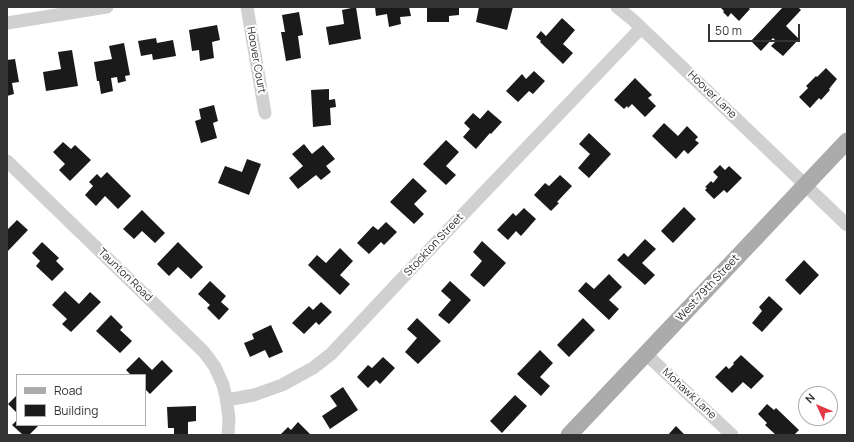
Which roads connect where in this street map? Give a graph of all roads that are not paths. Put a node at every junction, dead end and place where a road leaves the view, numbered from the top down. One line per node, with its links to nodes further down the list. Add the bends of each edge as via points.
1 (107, 7): 4 (street)
2 (247, 7): 6 (street, Hoover Court)
3 (617, 7): 5 (street, Hoover Lane)
4 (7, 22)
5 (641, 28): 9 (street, Hoover Lane); 12 (street, Stockton Street, via 331,354 313,368 282,385 254,395)
6 (265, 113)
7 (847, 141): 9 (main road, West 79th Street)
8 (7, 160): 12 (street, Taunton Road, via 200,347 215,367)
9 (805, 184): 10 (street, Hoover Lane); 11 (main road, West 79th Street)
10 (847, 225)
11 (646, 354): 14 (main road, West 79th Street); 15 (street, Mohawk Lane)
12 (227, 400): 13 (street)
13 (228, 435)
14 (569, 435)
15 (732, 435)

